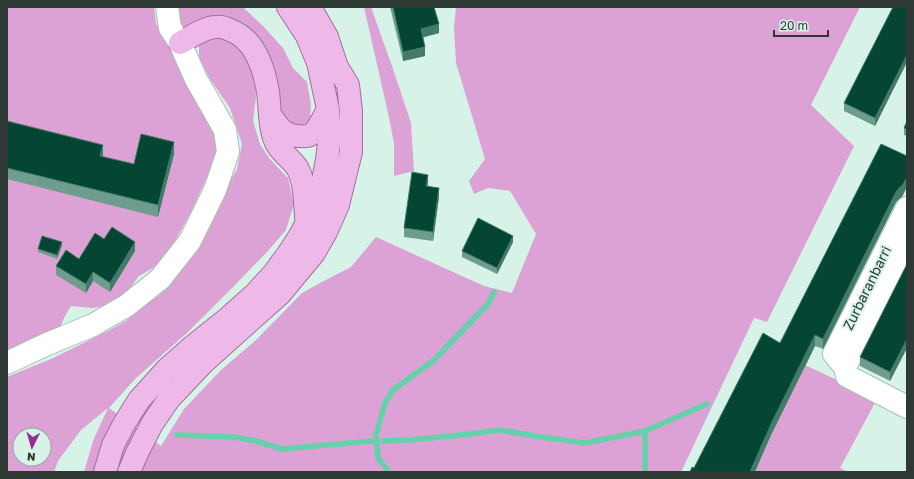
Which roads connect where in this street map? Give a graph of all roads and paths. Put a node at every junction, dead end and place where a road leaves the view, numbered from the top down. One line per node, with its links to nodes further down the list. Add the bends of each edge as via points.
1 (167, 7): 5 (street, via 170,28)
2 (288, 7): 7 (main road, via 307,36 318,63)
3 (310, 7): 6 (main road, via 327,37 337,67)
4 (322, 7): 6 (main road, via 350,68)
5 (180, 43): 8 (main road, via 215,26 243,36 256,53 265,75); 14 (street, via 196,79 225,130 228,152 215,190 190,241 160,279 126,306 93,325)
6 (348, 85): 18 (main road, via 351,152 338,205 326,232 314,253 280,294 204,362 169,399 152,424)
7 (328, 109): 9 (main road); 12 (main road, via 330,136 323,181)
8 (270, 116): 9 (main road, via 285,133 292,136); 10 (main road, via 275,140)
9 (310, 135): 10 (main road)
10 (297, 169): 12 (main road, via 305,190)
11 (907, 208): 15 (street, Zurbaranbarri, via 834,354)
12 (307, 222): 17 (main road, via 274,273 254,294 166,370 139,400 113,446)
13 (907, 246): 15 (street, Zurbaranbarri)
14 (7, 363)
15 (845, 367): 16 (street, Zurbaranbarri, via 847,376)
16 (907, 407)
17 (105, 472)
18 (129, 472)

